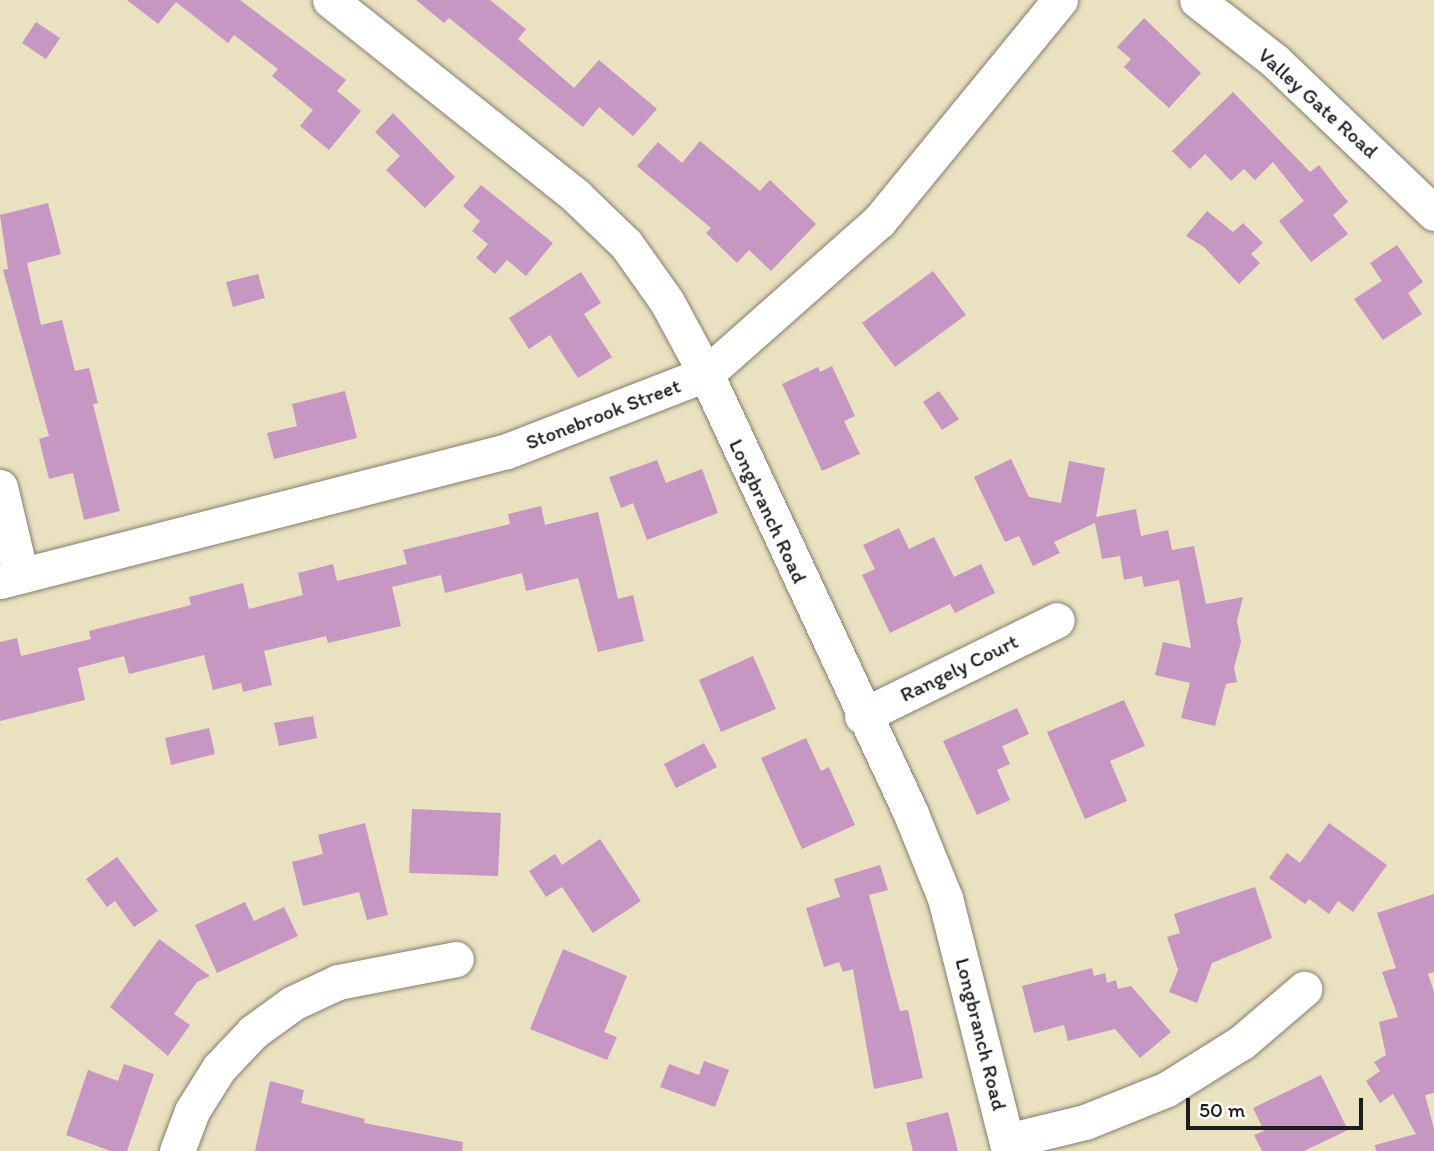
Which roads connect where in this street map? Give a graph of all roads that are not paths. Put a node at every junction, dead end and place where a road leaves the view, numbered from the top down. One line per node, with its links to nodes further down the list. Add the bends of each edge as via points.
1 (330, 0): 5 (street, Longbranch Road, via 523,150 626,244 667,302)
2 (1060, 0): 5 (street, Stonebrook Street, via 879,221)
3 (1197, 0): 4 (street, Valley Gate Road, via 1275,61)
4 (1434, 213)
5 (706, 374): 7 (street, Stonebrook Street, via 507,450); 9 (street, Longbranch Road)
6 (0, 487): 7 (street)
7 (10, 579)
8 (1057, 620): 9 (street, Rangely Court)
9 (862, 716): 12 (street, Longbranch Road, via 911,814 944,898)
10 (456, 958): 13 (street, via 338,982 293,1003 253,1032 219,1068 192,1111)
11 (1304, 989): 12 (street, via 1242,1042 1167,1088 1085,1122)
12 (1008, 1146)
13 (177, 1151)

